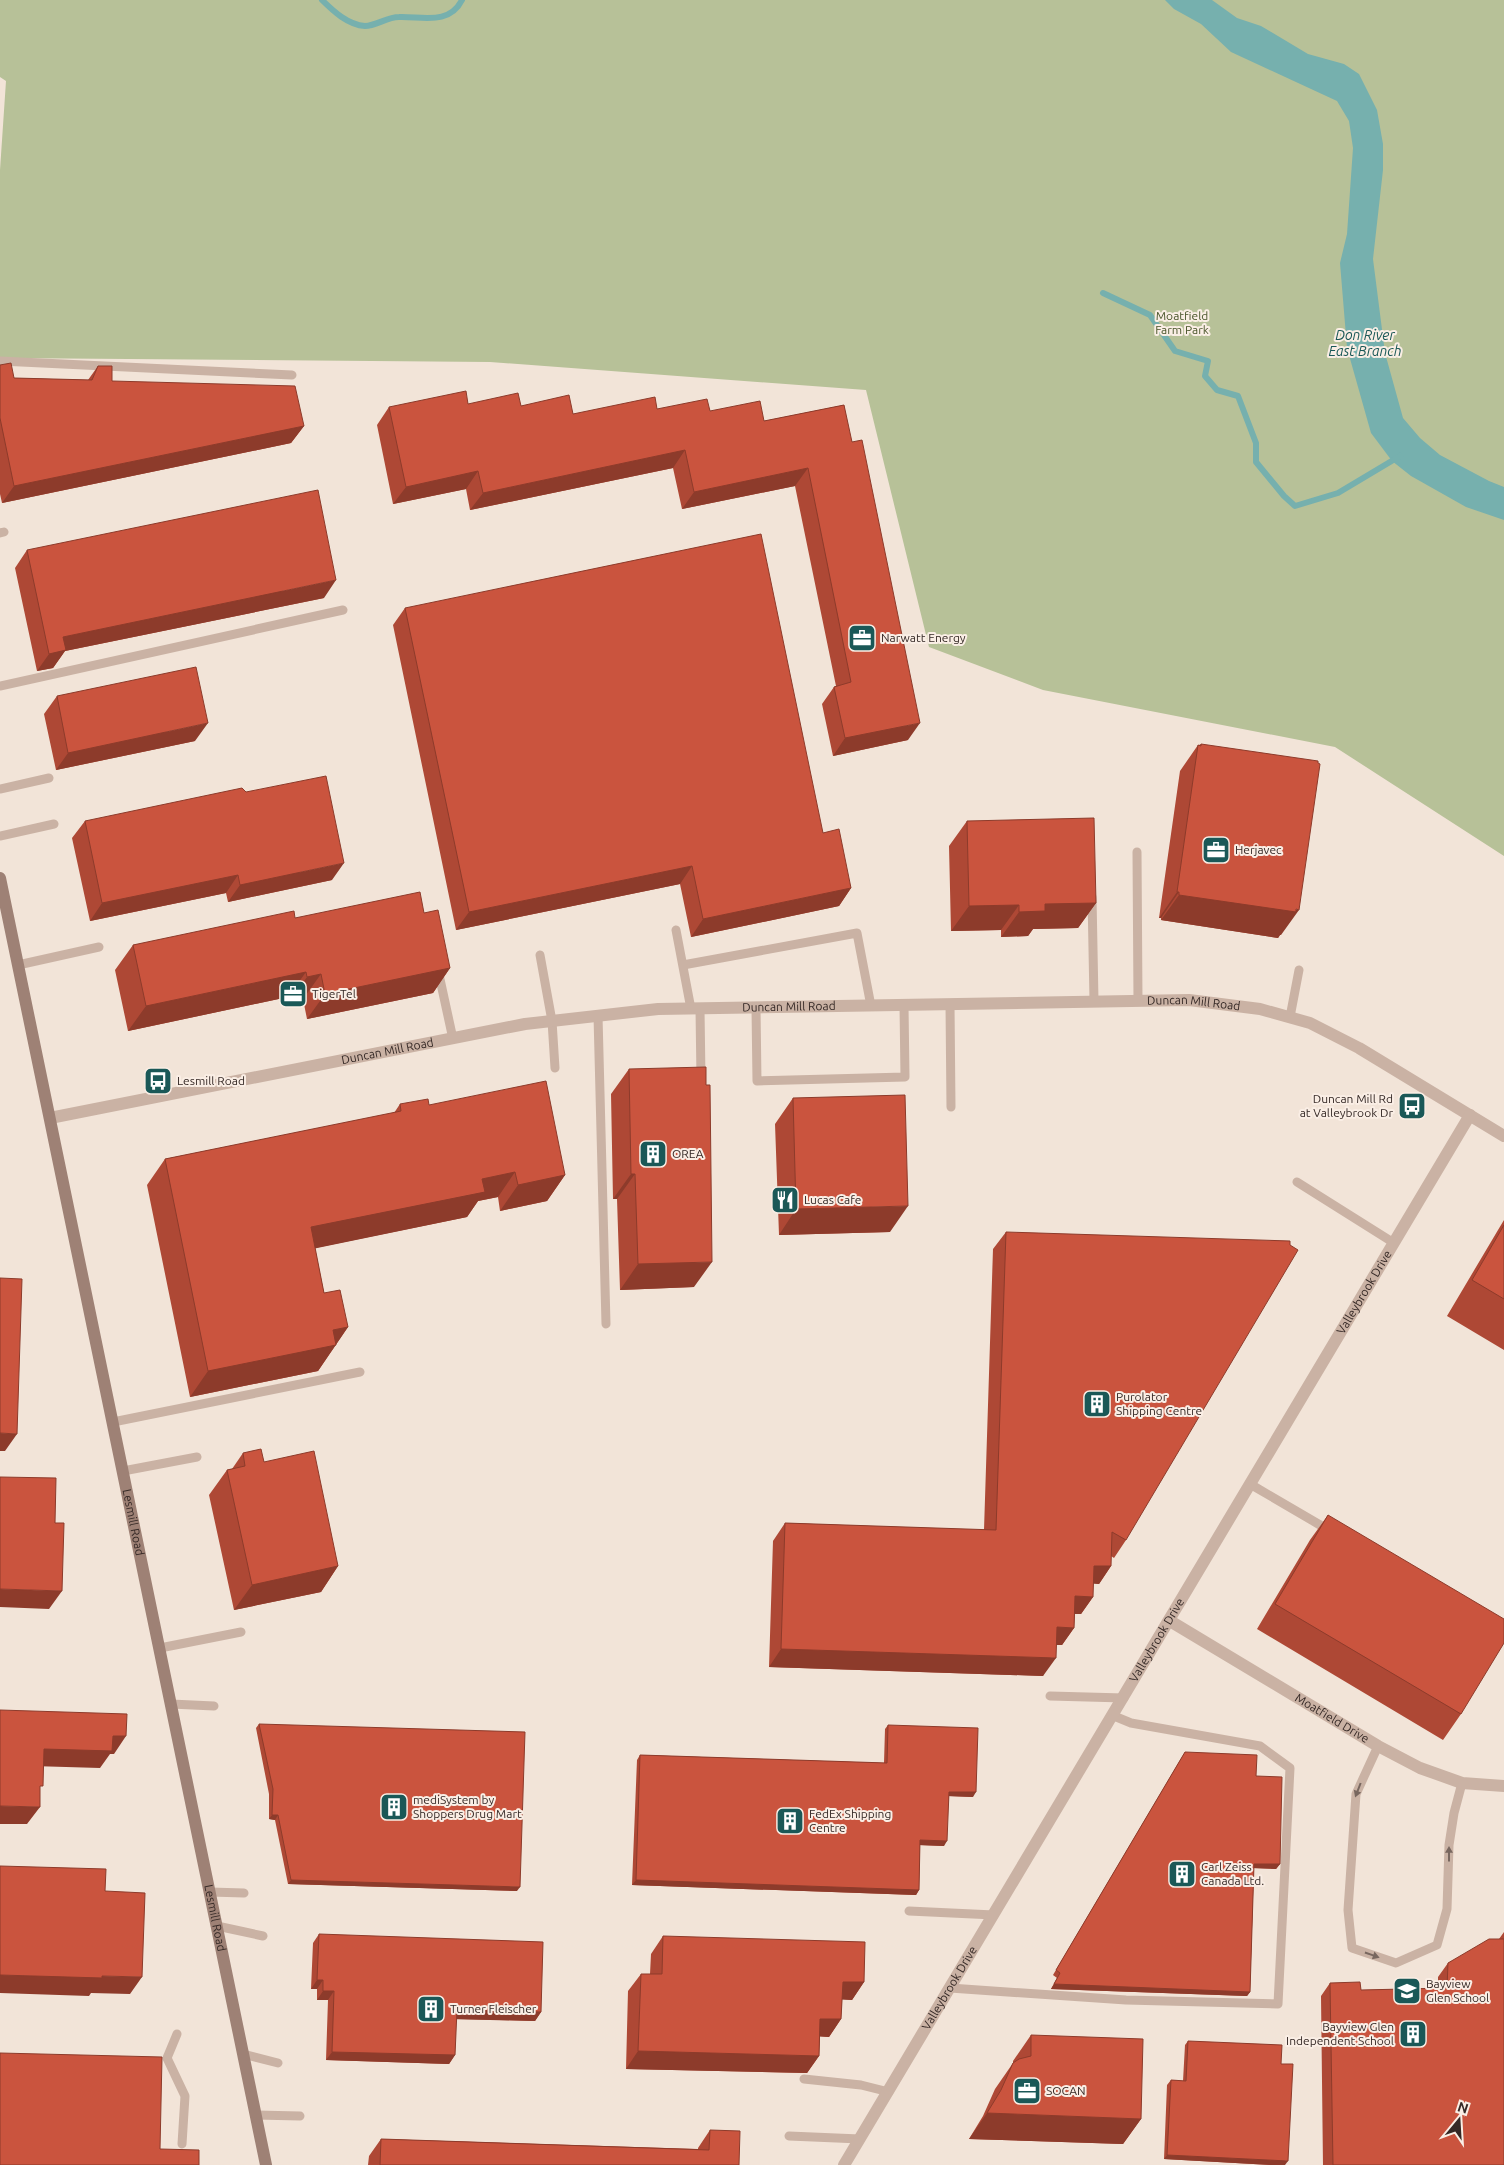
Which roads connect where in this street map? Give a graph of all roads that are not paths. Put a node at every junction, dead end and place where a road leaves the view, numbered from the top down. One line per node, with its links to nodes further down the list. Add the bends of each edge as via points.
1 (0, 361): 2 (lane)
2 (292, 375)
3 (343, 610): 4 (lane)
4 (0, 686)
5 (49, 778): 6 (lane)
6 (0, 789)
7 (54, 824): 8 (lane)
8 (0, 836)
9 (1137, 852): 19 (lane)
10 (0, 878): 16 (street, Lesmill Road)
11 (1092, 890): 20 (lane)
12 (676, 930): 17 (lane)
13 (99, 947): 16 (lane)
14 (540, 955): 28 (lane)
15 (436, 963): 29 (lane)
16 (18, 965): 34 (street, Lesmill Road)
17 (683, 965): 23 (lane, via 857,933); 25 (lane)
18 (1300, 970): 27 (lane)
19 (1138, 1001): 20 (street, Duncan Mill Road); 27 (street, Duncan Mill Road, via 1189,1000 1260,1009)
20 (1094, 1002): 21 (street, Duncan Mill Road)
21 (950, 1004): 22 (street, Duncan Mill Road); 32 (lane)
22 (904, 1005): 23 (street, Duncan Mill Road); 24 (lane, via 904,1077 757,1081)
23 (871, 1006): 24 (street, Duncan Mill Road)
24 (756, 1008): 25 (street, Duncan Mill Road)
25 (695, 1009): 26 (street, Duncan Mill Road, via 658,1009); 31 (lane)
26 (598, 1016): 28 (street, Duncan Mill Road); 38 (lane)
27 (1290, 1017): 33 (street, Duncan Mill Road, via 1310,1023 1359,1048)
28 (552, 1021): 29 (street, Duncan Mill Road); 30 (lane)
29 (453, 1039): 34 (street, Duncan Mill Road)
30 (555, 1068)
31 (701, 1087)
32 (951, 1107)
33 (1470, 1116): 35 (street, Duncan Mill Road); 37 (street, Valleybrook Drive)
34 (50, 1118): 40 (street, Lesmill Road)
35 (1504, 1136)
36 (1298, 1182): 37 (lane)
37 (1394, 1243): 43 (street, Valleybrook Drive)
38 (606, 1324)
39 (360, 1372): 40 (lane)
40 (113, 1422): 42 (street, Lesmill Road)
41 (197, 1457): 42 (lane)
42 (123, 1471): 47 (street, Lesmill Road)
43 (1250, 1484): 44 (lane); 45 (street, Valleybrook Drive)
44 (1320, 1525)
45 (1170, 1621): 49 (street, Valleybrook Drive); 53 (street, Moatfield Drive)
46 (241, 1632): 47 (lane)
47 (160, 1648): 50 (street, Lesmill Road)
48 (1050, 1696): 49 (lane)
49 (1124, 1698): 52 (street, Valleybrook Drive)
50 (171, 1704): 51 (lane); 56 (street, Lesmill Road)
51 (214, 1706)
52 (1114, 1716): 59 (street, Valleybrook Drive); 62 (lane, via 1131,1723 1260,1746 1290,1768 1278,2004 1126,2000)
53 (1378, 1746): 54 (street, Moatfield Drive, via 1420,1768); 54 (lane, one-way to 54, via 1356,1794 1348,1910 1352,1948 1396,1963 1437,1945 1447,1909 1449,1845)
54 (1462, 1783): 55 (street, Moatfield Drive)
55 (1504, 1786)
56 (210, 1892): 57 (lane); 60 (street, Lesmill Road)
57 (244, 1893)
58 (909, 1911): 59 (lane)
59 (994, 1915): 62 (street, Valleybrook Drive)
60 (217, 1926): 61 (lane); 64 (street, Lesmill Road)
61 (263, 1936)
62 (950, 1988): 67 (street, Valleybrook Drive)
63 (177, 2034): 72 (lane, via 168,2058 185,2096)
64 (243, 2054): 65 (lane); 68 (street, Lesmill Road)
65 (278, 2063)
66 (804, 2079): 67 (lane, via 861,2085)
67 (889, 2092): 71 (street, Valleybrook Drive)
68 (256, 2115): 69 (lane); 74 (street, Lesmill Road)
69 (300, 2116)
70 (789, 2136): 71 (lane)
71 (860, 2139): 73 (street, Valleybrook Drive)
72 (182, 2144)
73 (847, 2164)
74 (266, 2165)

